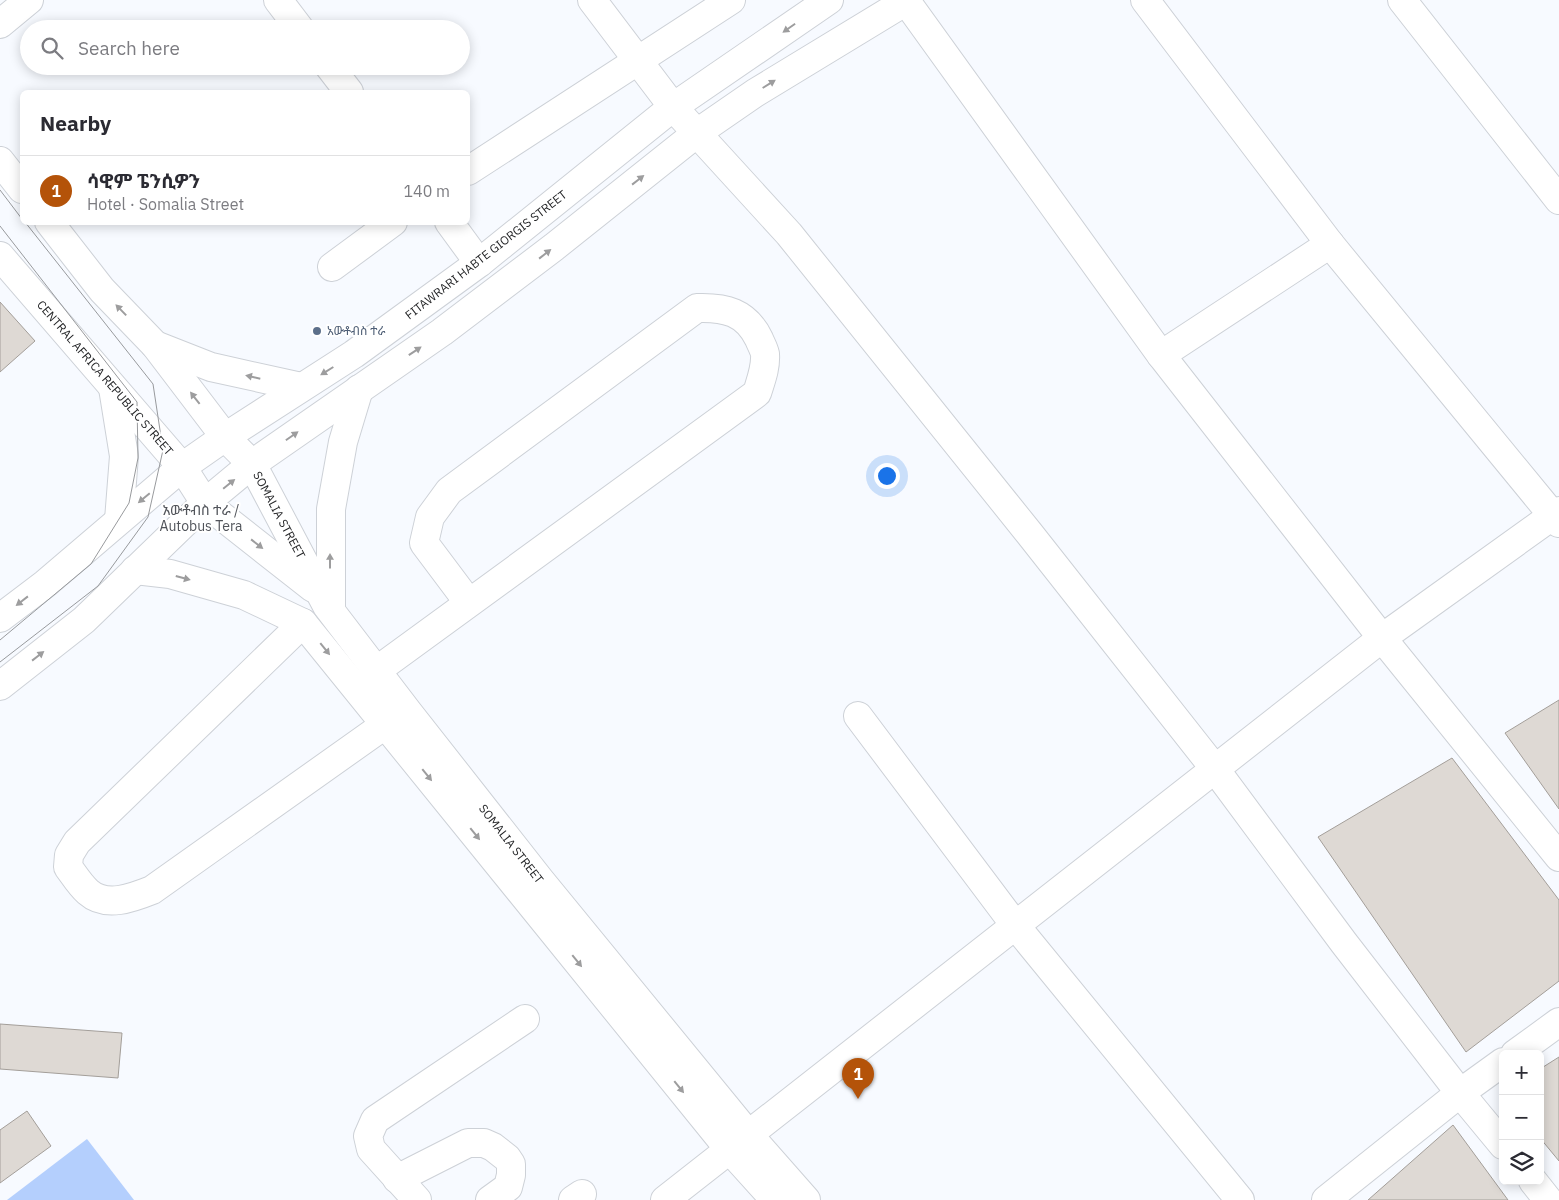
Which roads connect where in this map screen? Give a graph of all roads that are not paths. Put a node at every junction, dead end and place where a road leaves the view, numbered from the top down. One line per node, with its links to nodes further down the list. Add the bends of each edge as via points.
1 (29, 0): 10 (street)
2 (278, 0): 9 (street)
3 (592, 0): 11 (street)
4 (731, 0): 11 (street)
5 (829, 0): 14 (street, FITAWRARI HABTE GIORGIS STREET, one-way to 14)
6 (907, 0): 15 (street, one-way to 6, via 755,92); 28 (street)
7 (1145, 0): 23 (street)
8 (1402, 0): 19 (street)
9 (293, 20)
10 (0, 24)
11 (638, 59): 14 (street); 17 (street)
12 (336, 75): 13 (street)
13 (347, 90)
14 (673, 107): 15 (street); 25 (street, FITAWRARI HABTE GIORGIS STREET)
15 (697, 133): 31 (street, one-way to 15, via 489,297); 48 (street, via 789,234)
16 (0, 161): 18 (street)
17 (470, 170)
18 (20, 187)
19 (1559, 200)
20 (51, 225): 27 (street, one-way to 20, via 102,290)
21 (389, 225): 26 (street)
22 (451, 225): 25 (street)
23 (1330, 244): 28 (street); 36 (street)
24 (0, 256): 30 (street, CENTRAL AFRICA REPUBLIC STREET)
25 (479, 263): 29 (street, FITAWRARI HABTE GIORGIS STREET, one-way to 29, via 354,354)
26 (332, 267)
27 (155, 345): 29 (street, one-way to 27, via 211,367); 32 (street, one-way to 27)
28 (1162, 355): 43 (street)
29 (300, 387): 32 (street, FITAWRARI HABTE GIORGIS STREET)
30 (113, 388): 34 (street, CENTRAL AFRICA REPUBLIC STREET); 37 (street, via 124,456)
31 (359, 389): 33 (street, one-way to 31); 39 (street, one-way to 31, via 331,509 343,442)
32 (225, 436): 33 (street); 34 (street, FITAWRARI HABTE GIORGIS STREET)
33 (252, 464): 35 (street, one-way to 33); 39 (street, SOMALIA STREET)
34 (182, 467): 35 (street, CENTRAL AFRICA REPUBLIC STREET); 37 (street, FITAWRARI HABTE GIORGIS STREET, one-way to 37)
35 (205, 503): 38 (street); 39 (street, CENTRAL AFRICA REPUBLIC STREET, one-way to 39)
36 (1557, 517): 43 (street)
37 (118, 520): 41 (street, FITAWRARI HABTE GIORGIS STREET, one-way to 41, via 45,584)
38 (135, 570): 42 (street, one-way to 42, via 170,574 244,595); 45 (street, one-way to 38, via 84,620)
39 (326, 602): 44 (street, SOMALIA STREET)
40 (469, 603): 40 (street, via 757,392 764,372 765,352 755,330 737,313 697,308 449,490 430,517 424,543); 44 (street)
41 (0, 618)
42 (304, 623): 47 (street, one-way to 47); 47 (street, via 77,842 69,855 68,867 87,891 96,897 114,901 152,890)
43 (1382, 638): 48 (street); 49 (street)
44 (376, 671): 57 (street, SOMALIA STREET)
45 (0, 686)
46 (858, 716): 50 (street)
47 (386, 724): 57 (street, one-way to 57)
48 (1215, 768): 50 (street); 55 (street)
49 (1559, 857)
50 (1015, 925): 57 (street); 65 (street)
51 (525, 1019): 58 (street, via 375,1120 368,1136 371,1149)
52 (1559, 1022): 53 (street)
53 (1520, 1050)
54 (1499, 1065): 55 (street)
55 (1460, 1093): 56 (street); 66 (street)
56 (1499, 1140)
57 (739, 1142): 62 (street); 63 (street); 64 (street, SOMALIA STREET)
58 (397, 1179): 60 (street); 61 (street, via 468,1143 484,1143 511,1164 508,1187)
59 (1536, 1185): 67 (street)
60 (417, 1200)
61 (490, 1200)
62 (665, 1200)
63 (775, 1200)
64 (806, 1200)
65 (1240, 1200)
66 (1326, 1200)
67 (1548, 1200)

